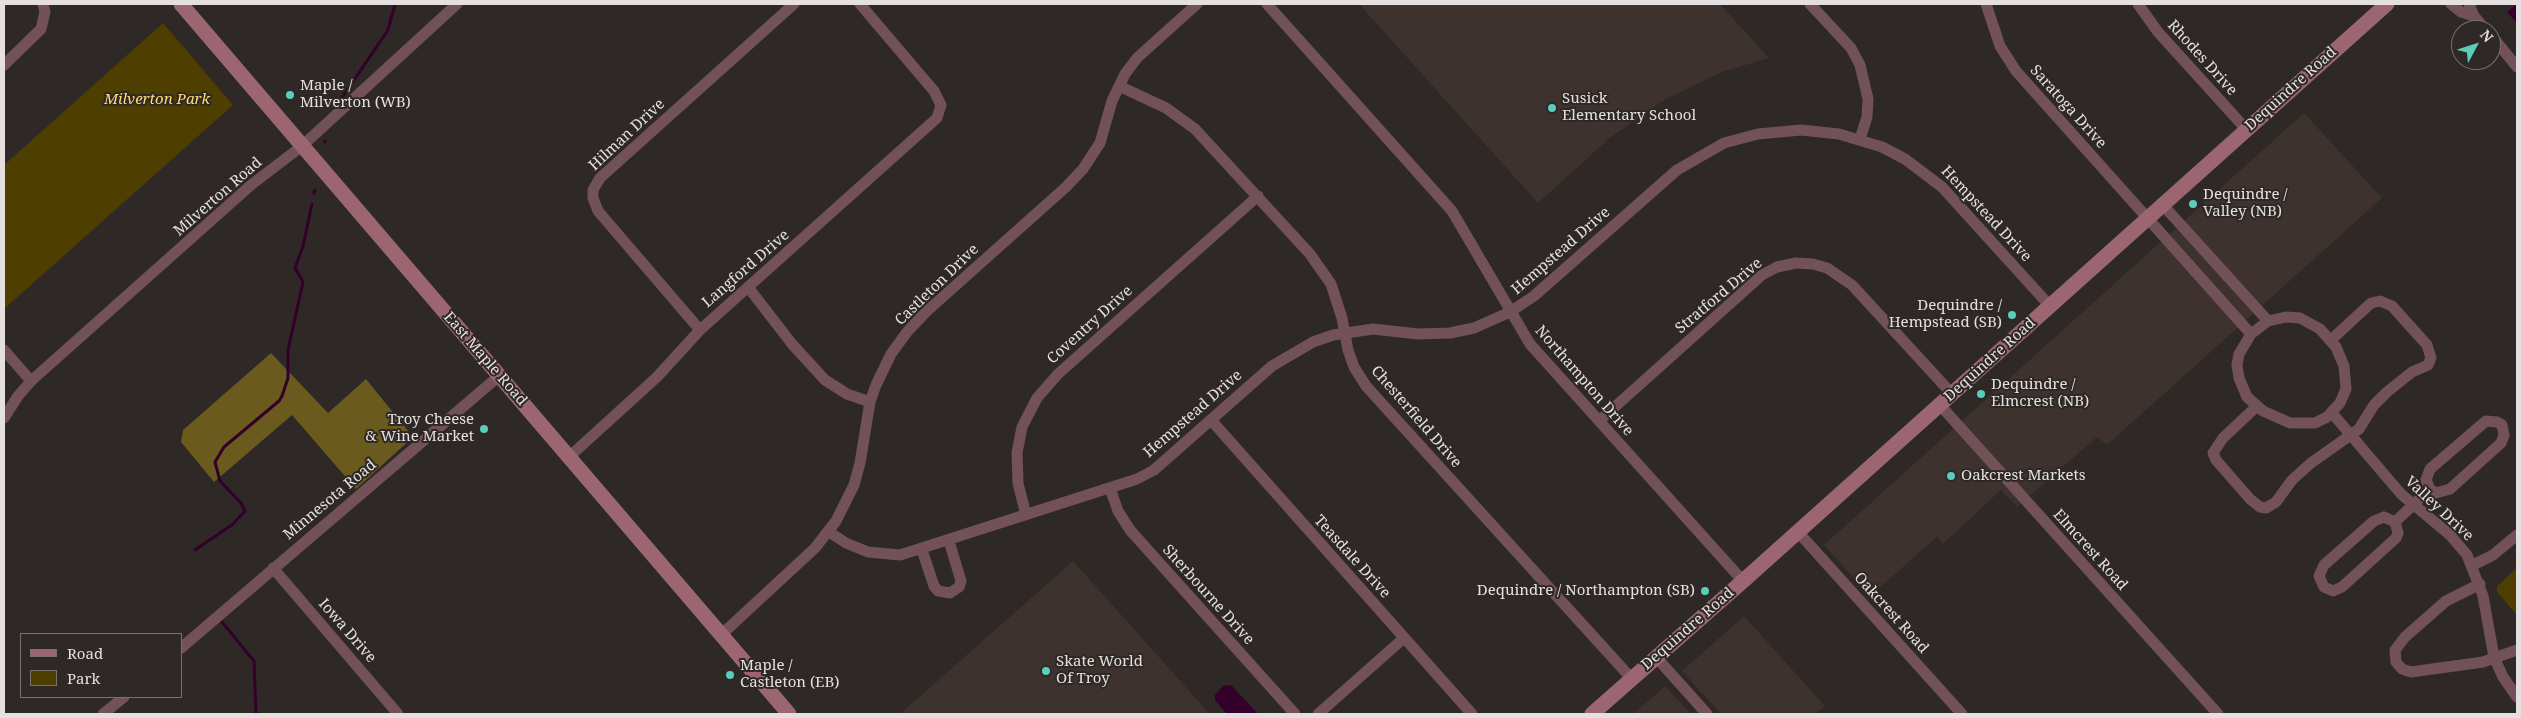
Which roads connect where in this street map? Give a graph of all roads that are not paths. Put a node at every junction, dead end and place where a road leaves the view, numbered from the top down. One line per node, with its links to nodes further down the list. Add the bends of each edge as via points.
1 (43, 4): 17 (street, via 45,16 41,28)
2 (181, 4): 22 (main road, East Maple Road)
3 (457, 4): 22 (street, Milverton Road)
4 (794, 4): 30 (street, Hilman Drive, via 600,178 593,190 598,211)
5 (860, 4): 26 (street, Langford Drive, via 934,91 941,105 937,118)
6 (1197, 4): 19 (street, Castleton Drive, via 1137,58)
7 (1267, 4): 28 (street, Northampton Drive, via 1443,198 1468,235)
8 (1810, 4): 21 (street, via 1851,48 1860,65 1868,99)
9 (1986, 4): 25 (street, Saratoga Drive, via 2000,46 2016,71)
10 (2138, 4): 20 (street, Rhodes Drive, via 2158,32)
11 (2387, 4): 20 (main road, Dequindre Road)
12 (2452, 4): 14 (street, via 2461,12)
13 (2469, 4): 14 (street)
14 (2474, 16): 15 (street)
15 (2477, 20)
16 (2501, 47): 18 (street)
17 (4, 65)
18 (2517, 67)
19 (1119, 86): 23 (street, Chesterfield Drive, via 1166,108 1195,129); 37 (street, Castleton Drive, via 1104,133 1083,169 918,320 891,354)
20 (2246, 129): 24 (main road, Dequindre Road)
21 (1860, 139): 27 (street, Hempstead Drive, via 1882,146 1905,159 1942,187); 28 (street, Hempstead Drive, via 1818,130 1786,130 1742,137 1711,150 1677,170 1547,285)
22 (302, 146): 34 (main road, East Maple Road); 35 (street, Milverton Road, via 251,185)
23 (1258, 196): 31 (street, Chesterfield Drive, via 1323,270 1338,302); 49 (street, Coventry Drive, via 1058,374 1037,398 1022,427 1017,453 1018,483)
24 (2162, 204): 25 (main road, Dequindre Road); 29 (street)
25 (2148, 217): 27 (main road, Dequindre Road); 29 (street)
26 (748, 287): 30 (street, Langford Drive); 37 (street, via 825,380 847,394)
27 (2050, 306): 36 (main road, Dequindre Road)
28 (1510, 312): 31 (street, Hempstead Drive, via 1474,328 1450,333 1418,334 1373,329); 43 (street, Northampton Drive, via 1530,344)
29 (2259, 327): 32 (street, via 2286,317 2300,318 2320,329); 39 (street, via 2243,344 2237,365 2242,387)
30 (700, 330): 45 (street, Langford Drive, via 657,377)
31 (1345, 333): 42 (street, Hempstead Drive, via 1289,354); 66 (street, Chesterfield Drive, via 1354,367 1366,386)
32 (2331, 340): 40 (street, via 2341,356 2346,376 2344,396); 44 (street, via 2371,303 2380,301 2392,306 2430,352 2428,365 2412,372 2386,392)
33 (4, 350): 35 (street)
34 (499, 376): 45 (main road, East Maple Road); 57 (street, Minnesota Road)
35 (32, 381): 41 (street, Milverton Road)
36 (1952, 394): 38 (main road, Dequindre Road); 43 (street, Stratford Drive, via 1846,280 1820,265 1796,263 1778,267 1762,276)
37 (870, 402): 51 (street, Castleton Drive, via 854,485)
38 (1940, 405): 52 (main road, Dequindre Road); 78 (street, Elmcrest Road)
39 (2256, 407): 40 (street, via 2274,418 2296,424 2315,422); 44 (street, via 2223,438 2214,453 2223,468 2260,507 2272,505 2303,470)
40 (2332, 413): 44 (street, Valley Drive)
41 (4, 418)
42 (1211, 420): 46 (street, Hempstead Drive, via 1154,470); 61 (street, Teasdale Drive)
43 (1599, 421): 58 (street, Northampton Drive)
44 (2352, 435): 48 (street, Valley Drive)
45 (569, 457): 60 (main road, East Maple Road)
46 (1110, 488): 49 (street, Hempstead Drive); 72 (street, Sherbourne Drive, via 1118,511 1130,530)
47 (2430, 489): 47 (street, via 2436,493 2450,489 2501,443 2504,435 2502,426 2486,421 2430,469 2426,480); 48 (street)
48 (2412, 505): 50 (street); 56 (street, Valley Drive, via 2450,535)
49 (1026, 515): 54 (street, Hempstead Drive)
50 (2395, 522): 50 (street, via 2384,517 2374,521 2324,565 2319,576 2324,587 2333,590 2342,587 2385,548 2398,534)
51 (829, 532): 55 (street, Hempstead Drive, via 868,552 889,556); 60 (street, Castleton Drive)
52 (1798, 532): 58 (main road, Dequindre Road); 77 (street, Oakcrest Road)
53 (2517, 535): 56 (street, via 2493,555)
54 (949, 540): 55 (street, Hempstead Drive); 55 (street, via 961,581 959,587 950,593 938,591 934,586)
55 (922, 550)
56 (2473, 565): 59 (street, Valley Drive)
57 (273, 568): 62 (street, Minnesota Road); 70 (street, Iowa Drive)
58 (1743, 582): 65 (main road, Dequindre Road)
59 (2480, 584): 64 (street, Valley Drive); 64 (street, via 2460,592 2436,609 2398,644 2394,656 2402,669 2411,672 2461,666)
60 (721, 635): 71 (main road, East Maple Road)
61 (1404, 638): 73 (street); 74 (street, Teasdale Drive)
62 (182, 647)
63 (2517, 650): 64 (street)
64 (2494, 657): 67 (street, Valley Drive)
65 (1656, 658): 66 (main road, Dequindre Road); 76 (street)
66 (1632, 679): 75 (main road, Dequindre Road)
67 (2517, 696)
68 (123, 698): 69 (street)
69 (103, 714)
70 (398, 714)
71 (789, 714)
72 (1295, 714)
73 (1318, 714)
74 (1472, 714)
75 (1592, 714)
76 (1706, 714)
77 (1962, 714)
78 (2218, 714)

